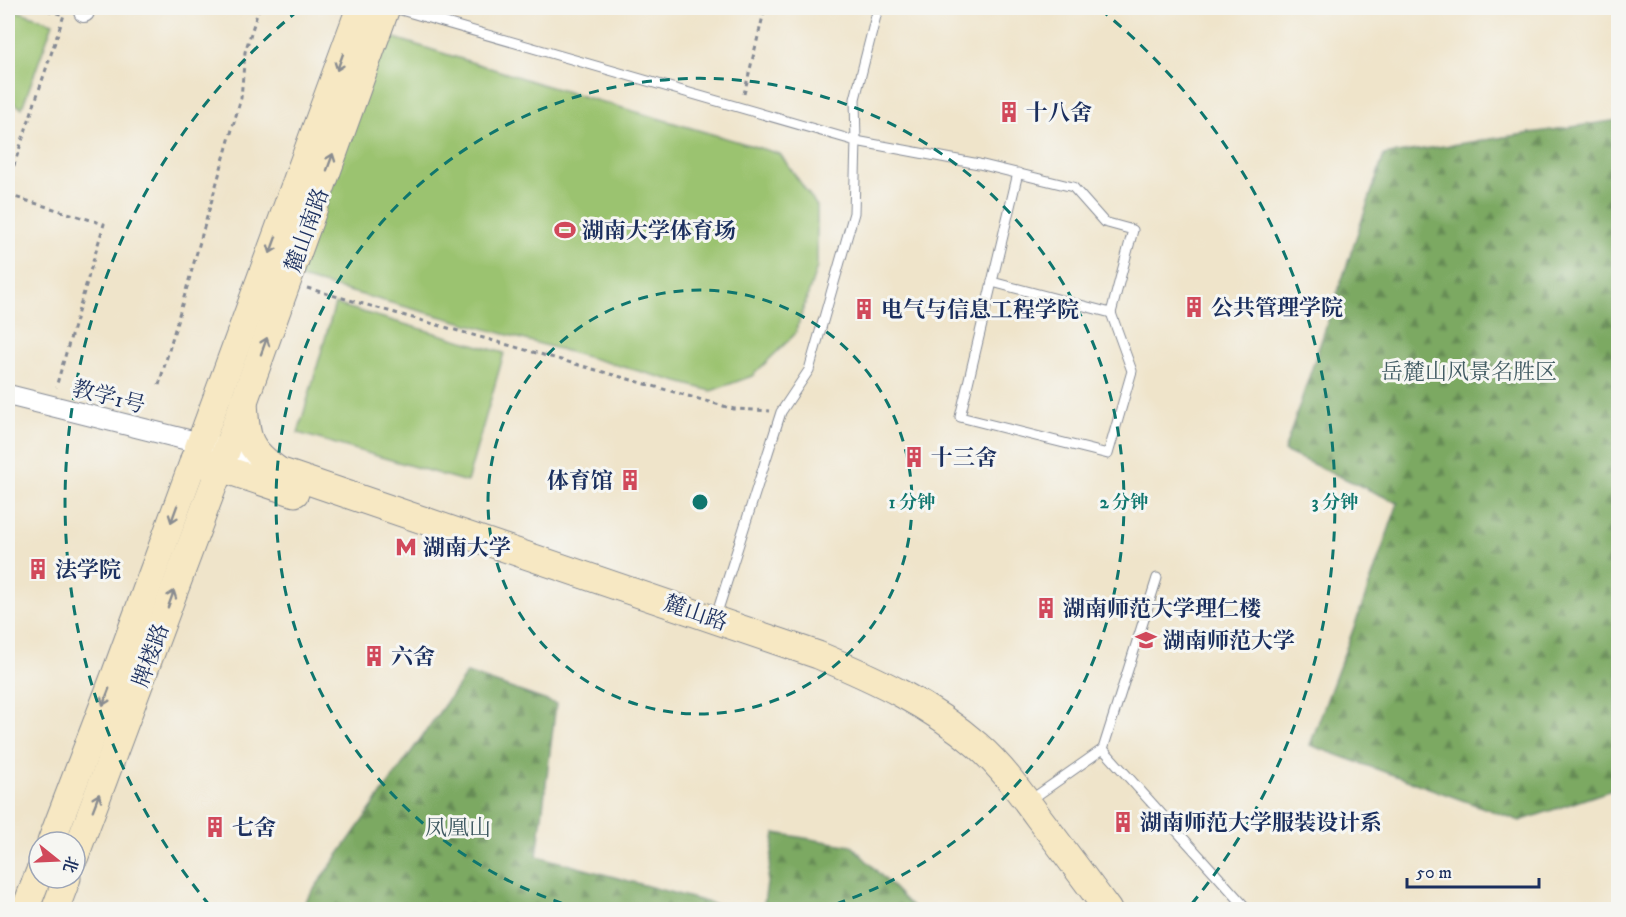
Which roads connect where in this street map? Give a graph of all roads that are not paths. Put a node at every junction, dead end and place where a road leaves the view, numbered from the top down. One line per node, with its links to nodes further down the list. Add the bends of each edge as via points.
1 (360, 8): 11 (main road, 麓山南路, one-way to 11)
2 (386, 8): 10 (main road, 麓山南路, one-way to 2)
3 (394, 8): 5 (lane)
4 (878, 8): 5 (lane, via 855,99)
5 (856, 141): 6 (lane); 16 (lane, via 854,213 809,370 781,412)
6 (1018, 173): 7 (lane); 8 (lane, via 1073,186 1104,222 1134,230)
7 (992, 282): 8 (lane); 8 (lane, via 960,417 1108,454 1132,371)
8 (1111, 313)
9 (8, 395): 11 (street, 教学1号)
10 (244, 401): 12 (main road, 麓山南路); 13 (main road, via 245,423 253,448)
11 (197, 451): 12 (main road, 麓山路); 19 (main road, 牌楼路, one-way to 19)
12 (223, 460): 13 (main road, 麓山路); 14 (main road, 牌楼路)
13 (276, 478): 14 (main road, via 234,487 212,502); 16 (main road, 麓山路); 25 (main road, 麓山路, via 814,670 906,713 954,746 999,788)
14 (203, 515): 20 (main road, 牌楼路, one-way to 14)
15 (1157, 578): 17 (lane)
16 (715, 619): 18 (main road, 麓山路, via 818,655 922,704 978,746)
17 (1103, 749): 18 (lane); 27 (lane)
18 (1027, 802): 26 (main road, 麓山路)
19 (56, 830)
20 (85, 830)
21 (32, 890): 23 (main road)
22 (62, 890): 24 (main road)
23 (25, 909)
24 (55, 909)
25 (1089, 909)
26 (1108, 909)
27 (1248, 909)

